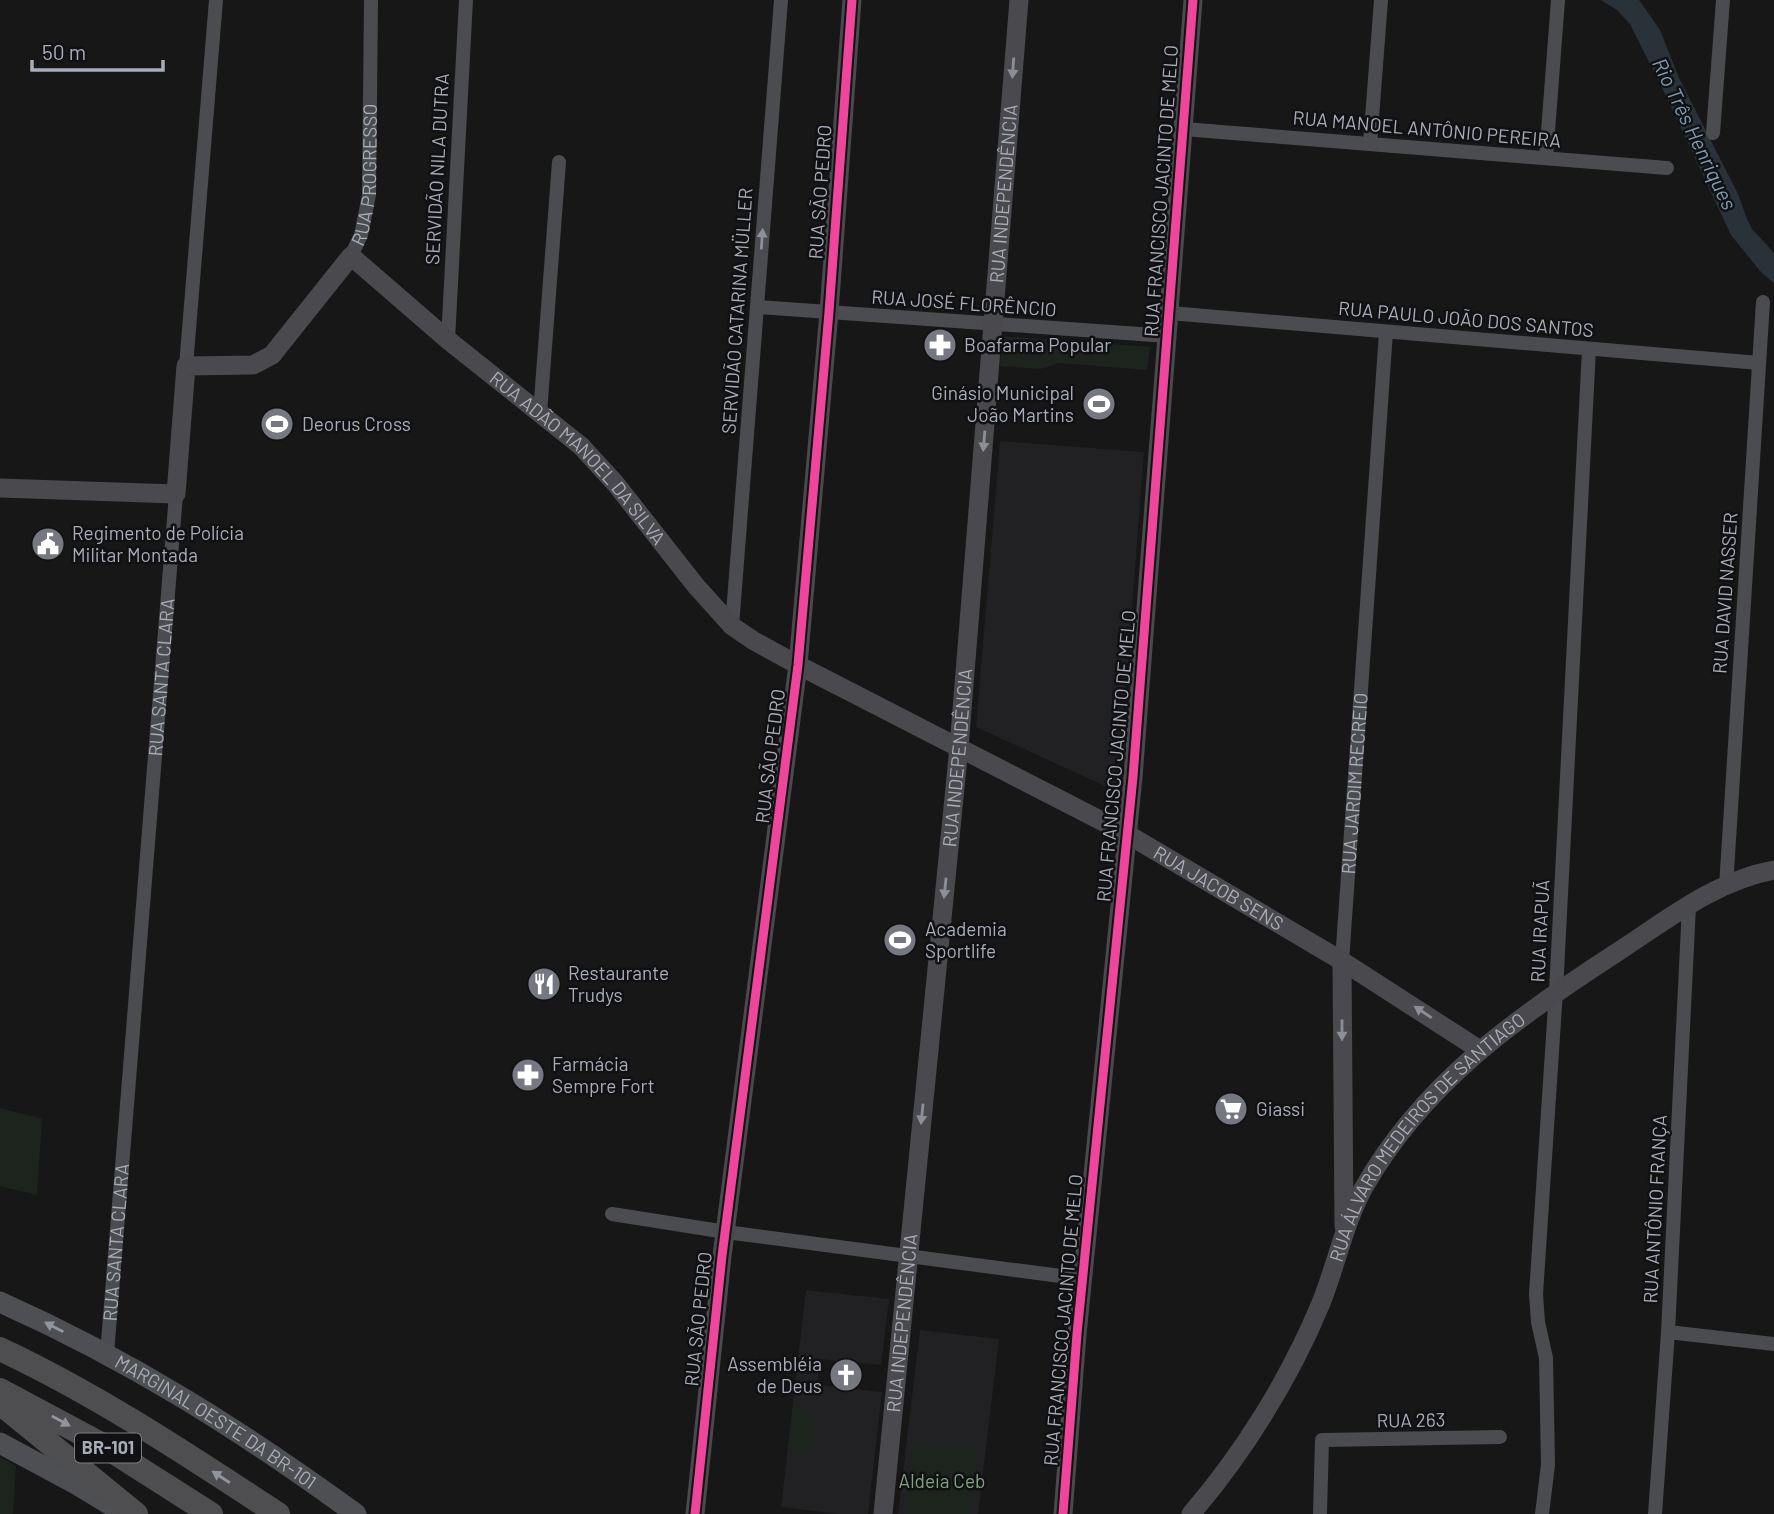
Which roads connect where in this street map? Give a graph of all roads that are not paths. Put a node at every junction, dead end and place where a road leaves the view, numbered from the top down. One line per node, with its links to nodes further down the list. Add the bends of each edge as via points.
1 (216, 0): 28 (street, RUA SANTA CLARA)
2 (371, 0): 17 (street, RUA PROGRESSO, via 369,195 361,235)
3 (466, 0): 25 (street, SERVIDÃO NILA DUTRA)
4 (781, 0): 19 (street, SERVIDÃO CATARINA MÜLLER, one-way to 4)
5 (852, 0): 20 (street, RUA SÃO PEDRO)
6 (1018, 0): 22 (street, RUA INDEPENDÊNCIA, one-way to 22)
7 (1193, 0): 11 (street, RUA FRANCISCO JACINTO DE MELO)
8 (1381, 0): 13 (street)
9 (1558, 0): 14 (street)
10 (1723, 0): 12 (street)
11 (1184, 128): 13 (street, RUA MANOEL ANTÔNIO PEREIRA); 21 (street, RUA FRANCISCO JACINTO DE MELO)
12 (1713, 133)
13 (1370, 144): 14 (street, RUA MANOEL ANTÔNIO PEREIRA)
14 (1546, 158): 16 (street, RUA MANOEL ANTÔNIO PEREIRA)
15 (559, 162): 29 (street)
16 (1667, 168)
17 (351, 256): 25 (street, RUA ADÃO MANOEL DA SILVA); 28 (street, RUA PROGRESSO, via 281,346 262,362)
18 (1763, 302): 27 (street, RUA DAVID NASSER)
19 (757, 307): 20 (street, RUA JOSÉ FLORÊNCIO); 32 (street, SERVIDÃO CATARINA MÜLLER)
20 (829, 312): 22 (street, RUA JOSÉ FLORÊNCIO); 33 (street, RUA SÃO PEDRO)
21 (1170, 313): 23 (street, RUA PAULO JOÃO DOS SANTOS); 24 (street, RUA FRANCISCO JACINTO DE MELO)
22 (993, 324): 24 (street, RUA JOSÉ FLORÊNCIO); 34 (street, RUA INDEPENDÊNCIA, one-way to 34)
23 (1386, 332): 26 (street, RUA PAULO JOÃO DOS SANTOS); 39 (street, RUA JARDIM RECREIO)
24 (1168, 336): 35 (street, RUA FRANCISCO JACINTO DE MELO)
25 (448, 340): 29 (street, RUA ADÃO MANOEL DA SILVA)
26 (1589, 349): 27 (street, RUA PAULO JOÃO DOS SANTOS); 40 (street, RUA IRAPUÃ)
27 (1759, 363): 37 (street, RUA DAVID NASSER)
28 (186, 366): 31 (street, RUA SANTA CLARA)
29 (540, 413): 32 (street, RUA ADÃO MANOEL DA SILVA, via 581,446 615,483)
30 (0, 488): 31 (street)
31 (176, 494): 51 (street, RUA SANTA CLARA)
32 (732, 626): 33 (street, RUA ADÃO MANOEL DA SILVA)
33 (798, 665): 34 (street, RUA JACOB SENS); 43 (street, RUA SÃO PEDRO)
34 (959, 747): 35 (street, RUA JACOB SENS); 45 (street, RUA INDEPENDÊNCIA, one-way to 45)
35 (1127, 834): 39 (street, RUA JACOB SENS); 46 (street, RUA FRANCISCO JACINTO DE MELO)
36 (1774, 870): 37 (street, RUA ÁLVARO MEDEIROS DE SANTIAGO)
37 (1726, 887): 38 (street, RUA ÁLVARO MEDEIROS DE SANTIAGO)
38 (1689, 906): 40 (street, RUA ÁLVARO MEDEIROS DE SANTIAGO); 48 (street, RUA ANTÔNIO FRANÇA)
39 (1342, 961): 41 (street, RUA JACOB SENS, one-way to 39); 44 (street, RUA JARDIM RECREIO, one-way to 44)
40 (1556, 991): 41 (street, RUA ÁLVARO MEDEIROS DE SANTIAGO); 66 (street, RUA IRAPUÃ, via 1536,1294 1546,1358 1548,1465)
41 (1480, 1050): 44 (street, RUA ÁLVARO MEDEIROS DE SANTIAGO, via 1444,1082 1383,1159 1361,1192)
42 (612, 1214): 43 (street)
43 (726, 1233): 45 (street); 61 (street, RUA SÃO PEDRO)
44 (1344, 1236): 64 (street, RUA ÁLVARO MEDEIROS DE SANTIAGO, via 1300,1349 1244,1443)
45 (908, 1256): 46 (street); 62 (street, RUA INDEPENDÊNCIA)
46 (1083, 1279): 63 (street, RUA FRANCISCO JACINTO DE MELO)
47 (0, 1302): 51 (main road, MARGINAL OESTE DA BR-101, one-way to 47)
48 (1668, 1332): 49 (street); 67 (street, RUA ANTÔNIO FRANÇA)
49 (1774, 1344)
50 (0, 1349): 59 (highway, BR-101, one-way to 50, via 85,1393)
51 (107, 1354): 60 (main road, MARGINAL OESTE DA BR-101, via 242,1433)
52 (0, 1390): 58 (highway, BR-101, one-way to 58, via 101,1444)
53 (0, 1403): 57 (highway)
54 (1500, 1437): 65 (street, RUA 263, via 1322,1440)
55 (0, 1443): 56 (main road)
56 (125, 1514)
57 (136, 1514)
58 (211, 1514)
59 (278, 1514)
60 (356, 1514)
61 (695, 1514)
62 (883, 1514)
63 (1063, 1514)
64 (1191, 1514)
65 (1320, 1514)
66 (1542, 1514)
67 (1655, 1514)

